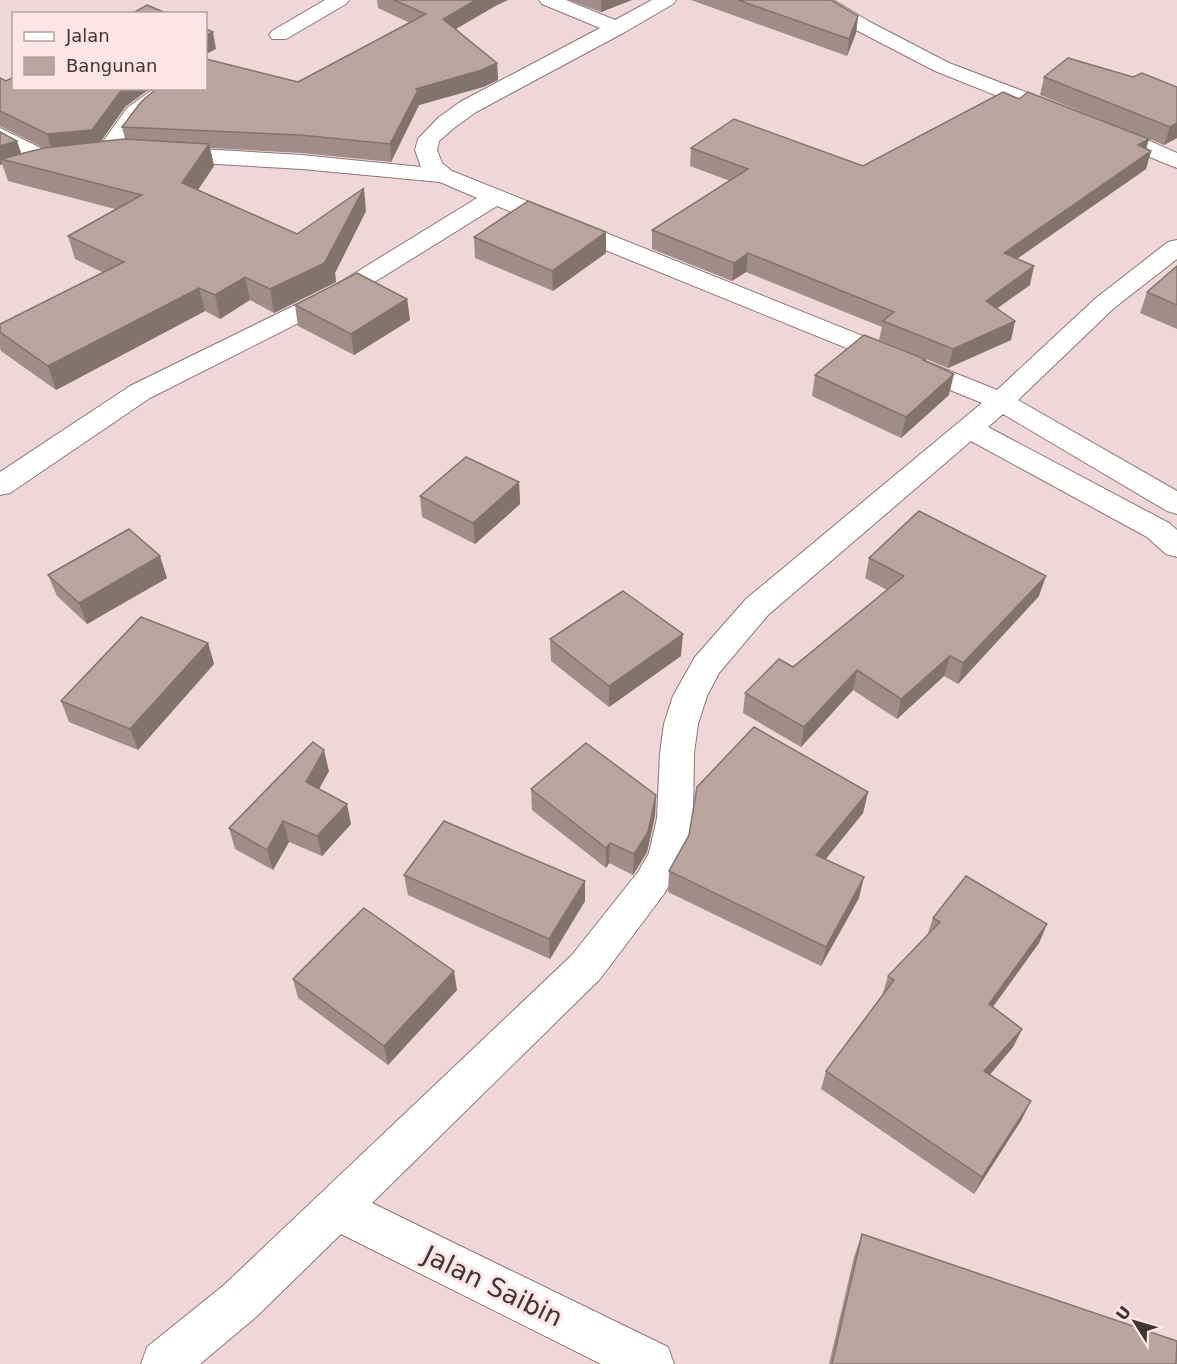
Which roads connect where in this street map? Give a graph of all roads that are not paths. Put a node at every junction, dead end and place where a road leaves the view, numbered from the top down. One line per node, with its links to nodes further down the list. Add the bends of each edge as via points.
1 (339, 0): 6 (street)
2 (549, 0): 5 (street)
3 (666, 0): 5 (street)
4 (820, 0): 10 (street, via 942,67)
5 (618, 28): 12 (street, via 468,107 446,123 429,139 426,150 432,165)
6 (279, 35)
7 (166, 90): 9 (street)
8 (0, 135): 9 (street)
9 (77, 157): 11 (street); 12 (street, via 136,152)
10 (1177, 161)
11 (18, 169)
12 (444, 176): 13 (street)
13 (496, 196): 15 (street); 17 (street, via 343,291 140,392)
14 (1177, 247): 15 (street, via 1105,303)
15 (1001, 401): 16 (street); 18 (street)
16 (969, 428): 19 (street, via 1158,530); 20 (street, via 757,607 707,665 690,696 681,724 676,753 675,818 667,855 651,884 586,967)
17 (0, 486)
18 (1177, 504)
19 (1177, 548)
20 (336, 1208): 21 (street, via 240,1300); 22 (street, Jalan Saibin)
21 (164, 1364)
22 (651, 1364)

